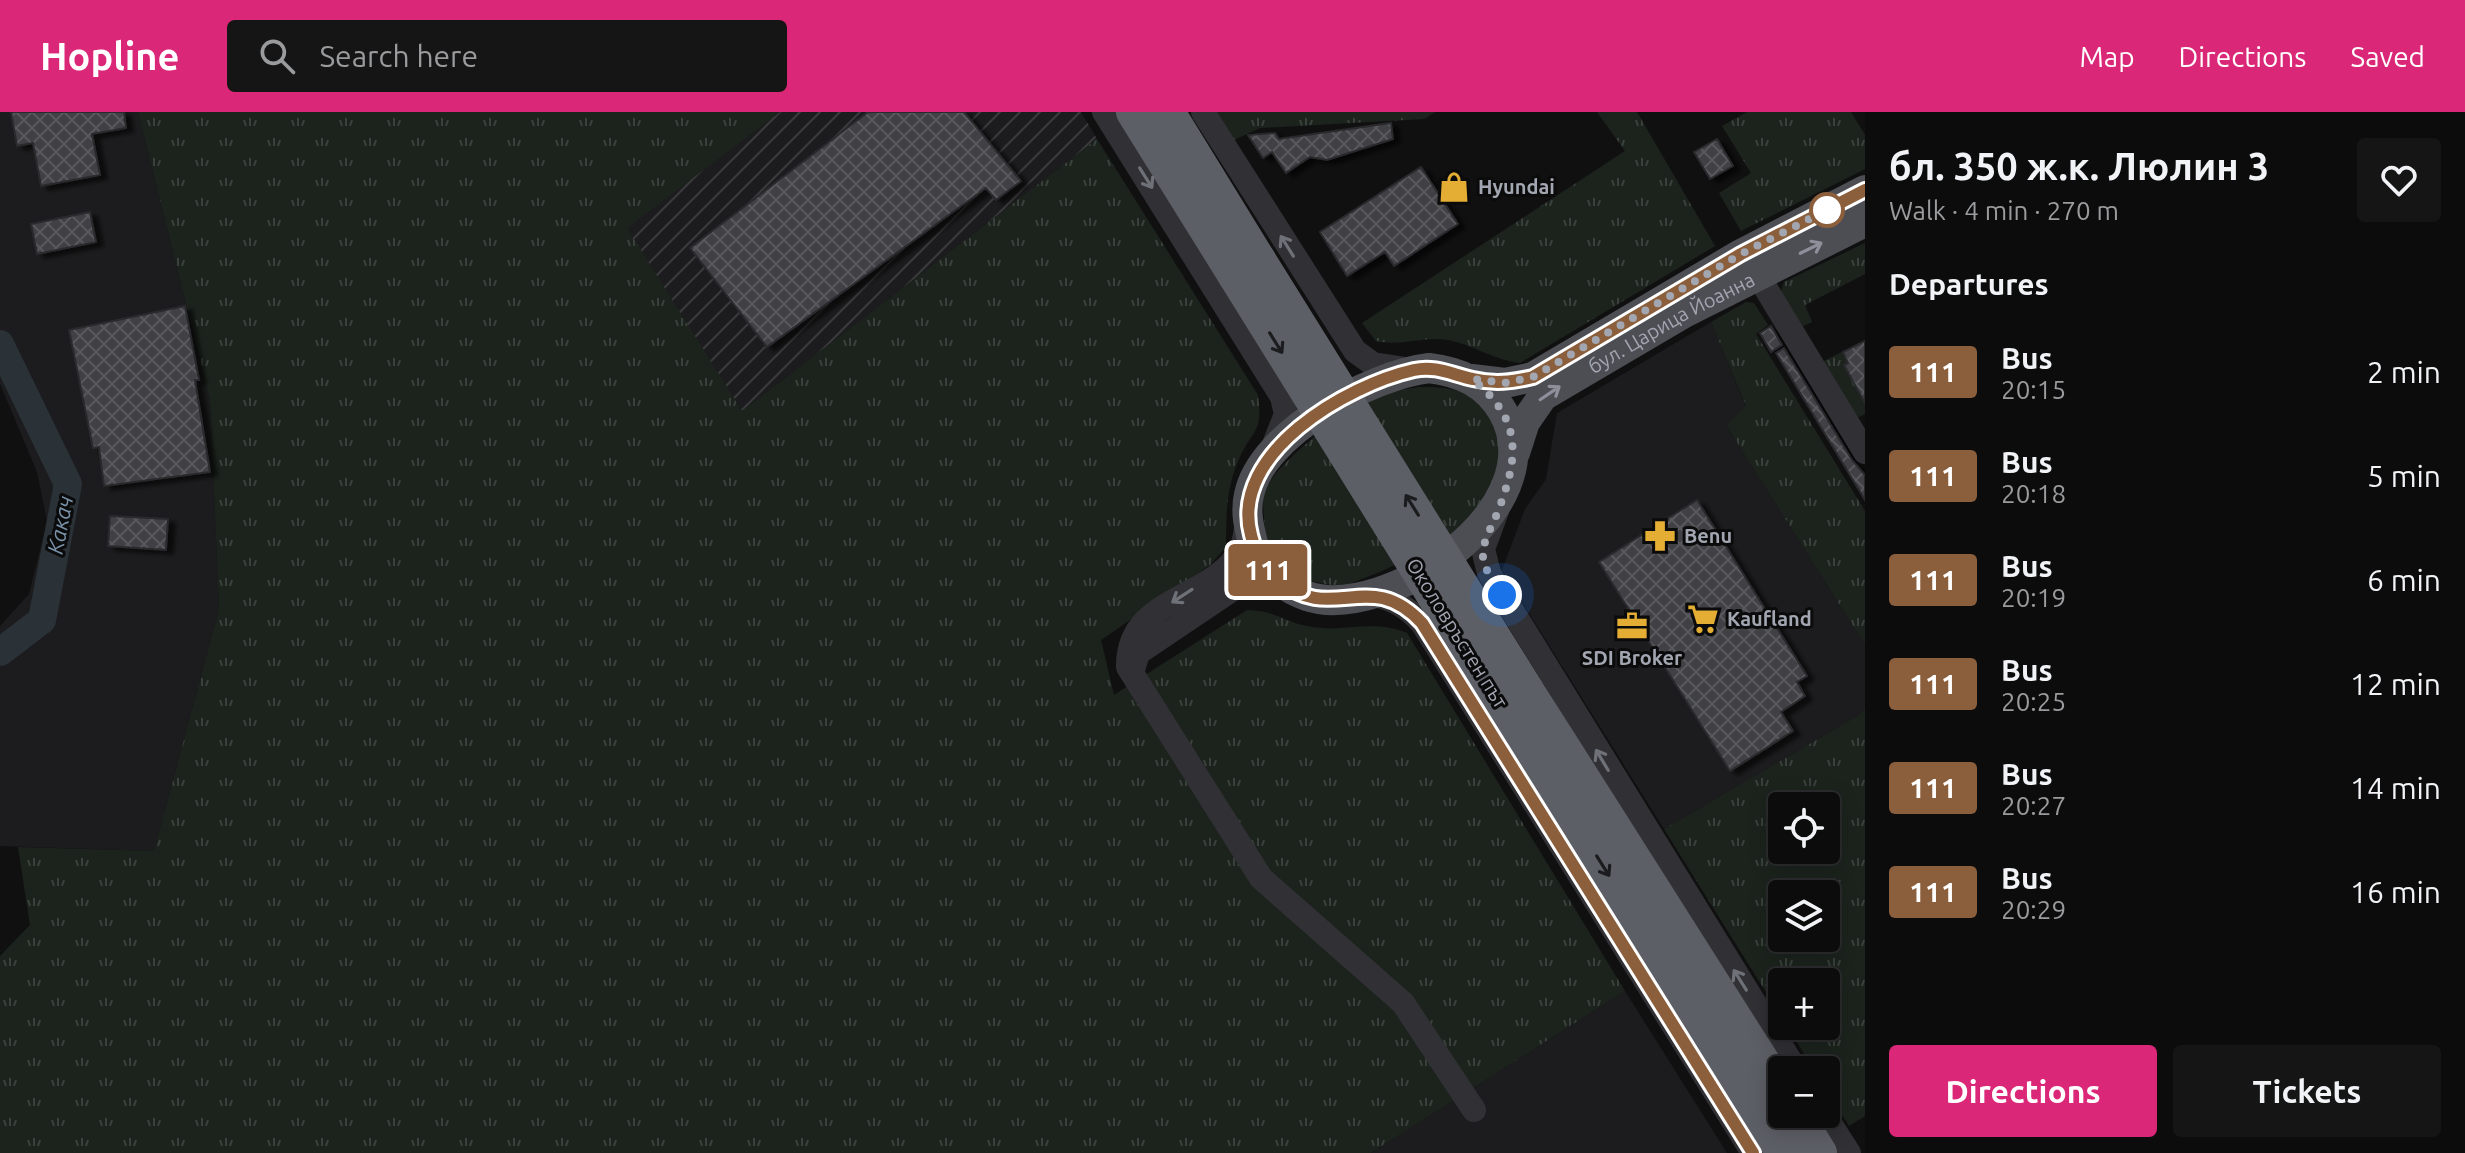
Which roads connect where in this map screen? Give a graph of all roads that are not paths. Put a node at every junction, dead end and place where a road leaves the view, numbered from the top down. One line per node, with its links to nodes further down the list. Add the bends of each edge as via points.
1 (1104, 112): 13 (street, one-way to 13, via 1282,397 1286,414 1280,436)
2 (1133, 112): 7 (highway, Околовръстен път)
3 (1168, 112): 7 (highway, Околовръстен път)
4 (1203, 112): 9 (street, one-way to 4, via 1373,364 1355,351)
5 (1865, 190): 10 (main road, бул. Царица Йоанна, via 1741,254 1533,377 1505,383)
6 (1865, 222): 8 (main road, бул. Царица Йоанна, one-way to 6)
7 (1247, 268): 19 (highway, Околовръстен път, bridge)
8 (1757, 274): 11 (street); 12 (main road, бул. Царица Йоанна, one-way to 8, via 1525,422 1543,396)
9 (1415, 370): 10 (main road, via 1451,371); 13 (main road, via 1357,391 1321,412)
10 (1472, 379): 12 (main road, via 1489,392 1509,424)
11 (1865, 452)
12 (1513, 459): 14 (main road)
13 (1260, 467): 15 (main road, via 1249,494)
14 (1502, 501): 17 (main road, via 1456,549); 20 (street, one-way to 14, via 1489,573 1483,549)
15 (1247, 521): 16 (main road, via 1254,549); 18 (street, one-way to 18, via 1242,548 1231,565 1134,632 1128,649)
16 (1279, 581): 17 (main road, via 1328,600); 18 (street, via 1236,587 1138,653)
17 (1370, 594): 25 (street, Околовръстен път, via 1390,597 1422,623)
18 (1131, 675): 22 (street, via 1261,878 1403,1003)
19 (1514, 698): 21 (highway, Околовръстен път); 26 (highway, Околовръстен път, one-way to 26)
20 (1787, 1056)
21 (1768, 1071)
22 (1474, 1110)
23 (1805, 1128): 27 (highway)
24 (1833, 1128): 28 (street)
25 (1753, 1153)
26 (1783, 1153)
27 (1820, 1153)
28 (1849, 1153)

